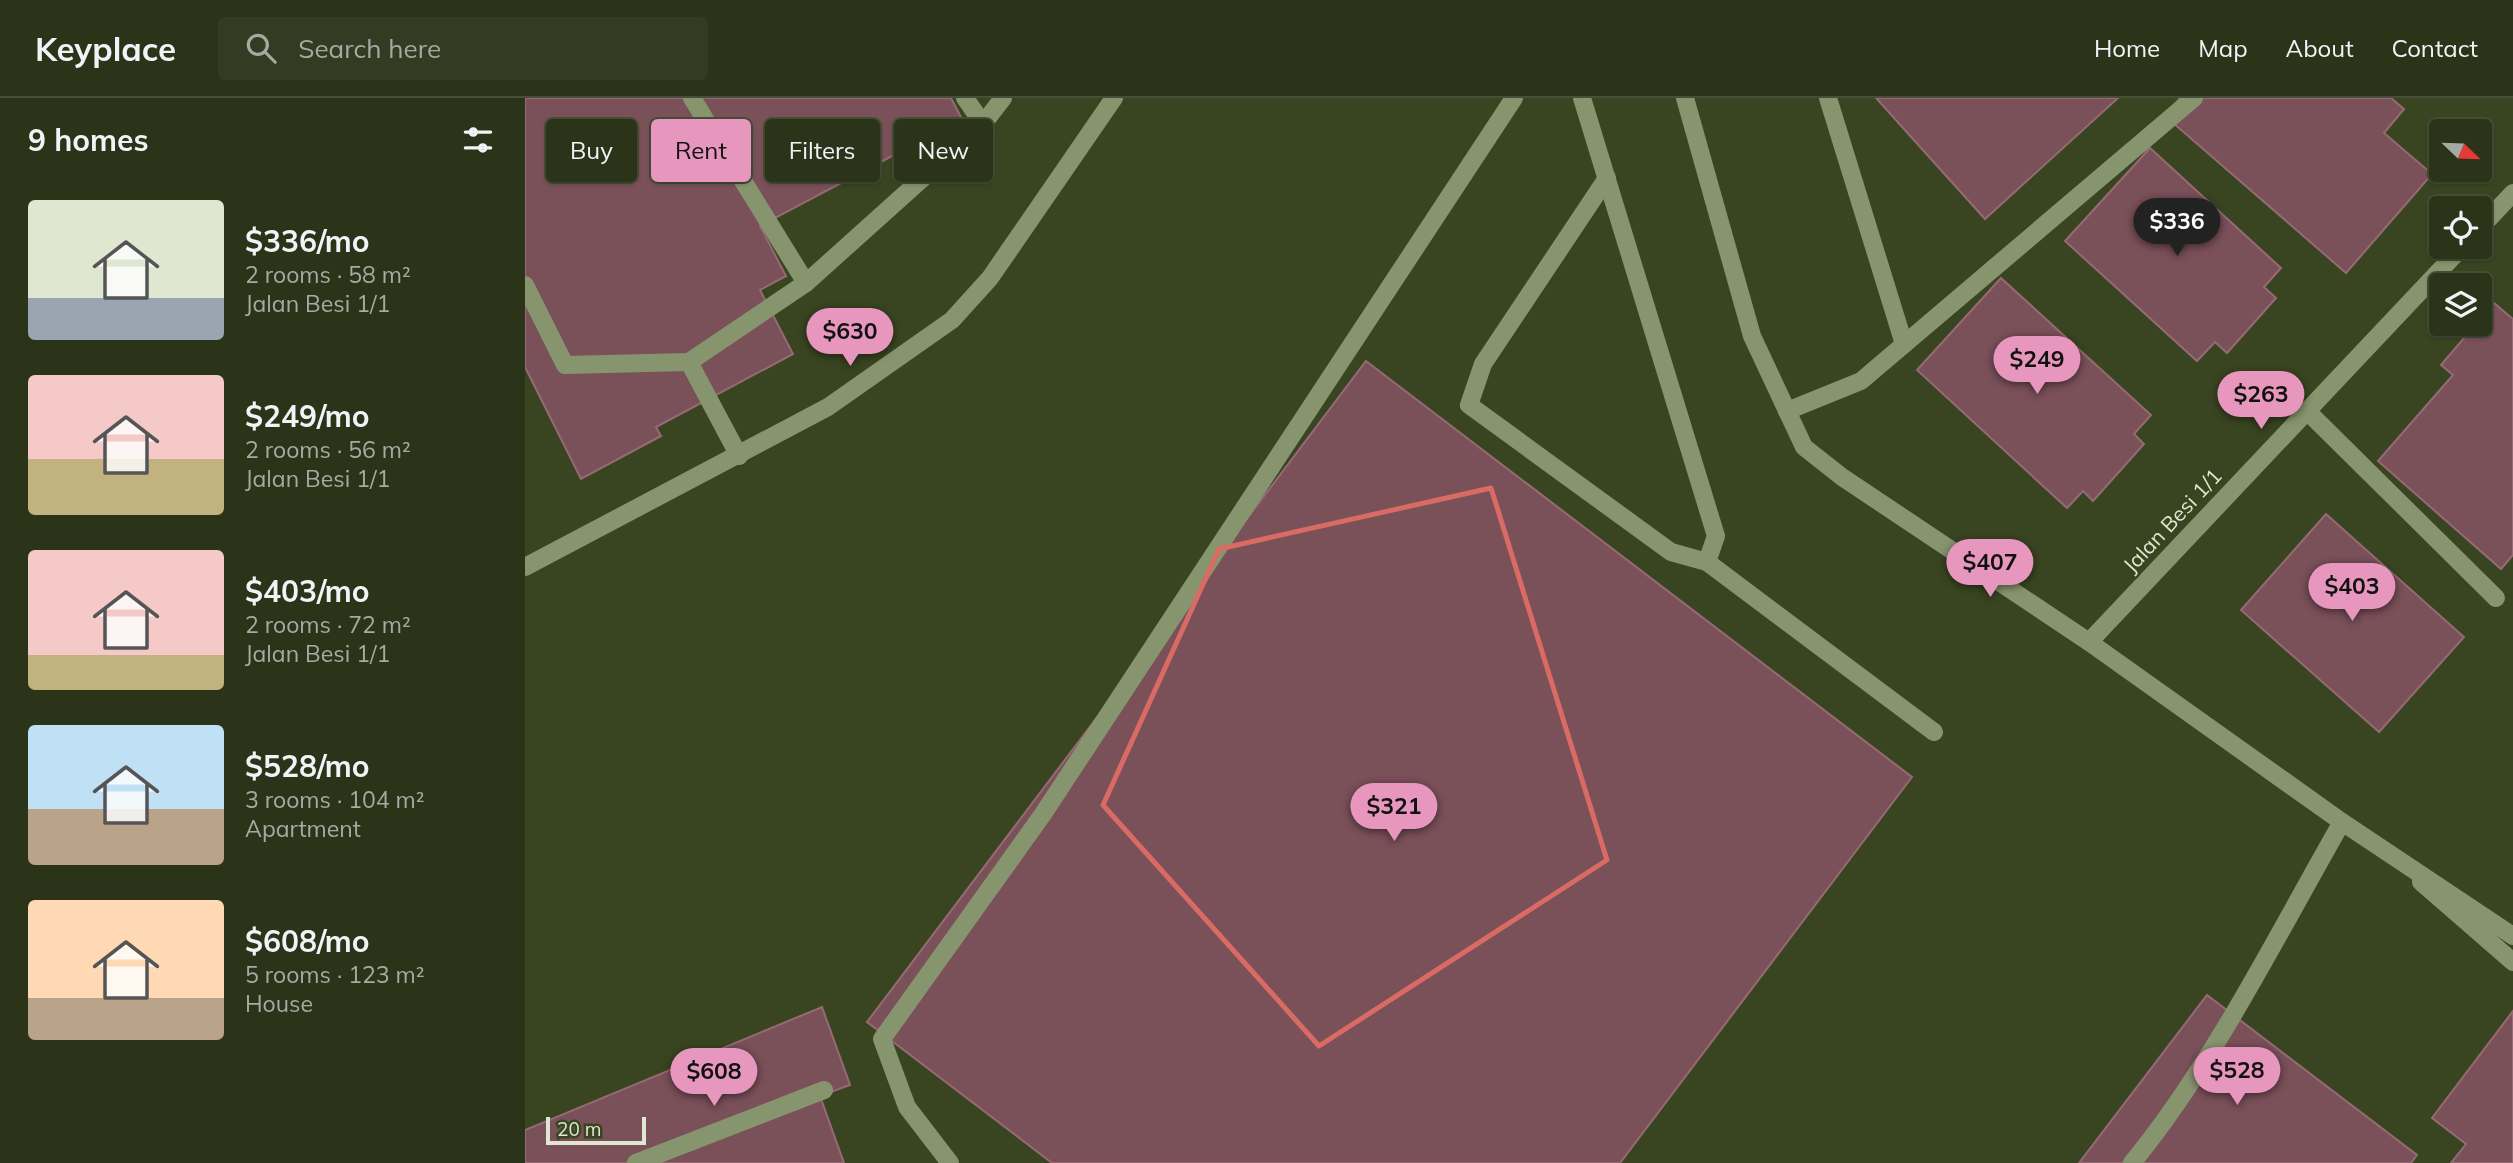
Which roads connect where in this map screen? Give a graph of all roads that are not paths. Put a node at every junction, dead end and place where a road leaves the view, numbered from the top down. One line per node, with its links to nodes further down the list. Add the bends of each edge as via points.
1 (692, 98): 17 (street)
2 (965, 98): 10 (street)
3 (1003, 98): 11 (street)
4 (1114, 98): 23 (street, via 990,278 952,320 828,407)
5 (1514, 98): 35 (street, via 1051,803 882,1040 907,1107)
6 (1582, 98): 12 (street)
7 (1685, 98): 21 (street, via 1752,336)
8 (1828, 98): 19 (street)
9 (2193, 98): 19 (street)
10 (980, 119)
11 (987, 119)
12 (1607, 178): 24 (street, via 1716,536); 24 (street, via 1483,364 1469,405 1671,552)
13 (918, 182): 17 (street)
14 (2513, 193): 15 (street)
15 (2492, 215)
16 (2451, 259): 22 (street, Jalan Besi 1/1)
17 (806, 283): 20 (street)
18 (525, 285): 20 (street, via 565,365)
19 (1904, 344): 21 (street, via 1861,381)
20 (689, 362): 23 (street)
21 (1787, 411): 27 (street, via 1804,447 1843,477)
22 (2307, 411): 26 (street); 27 (street, Jalan Besi 1/1)
23 (740, 457): 25 (street)
24 (1707, 562): 28 (street)
25 (525, 567)
26 (2496, 598)
27 (2088, 642): 29 (street)
28 (1934, 732)
29 (2342, 822): 30 (street); 36 (street, via 2197,1072)
30 (2387, 851): 31 (street); 32 (street)
31 (2513, 936)
32 (2513, 962)
33 (824, 1090): 34 (street)
34 (636, 1163)
35 (950, 1163)
36 (2132, 1163)

